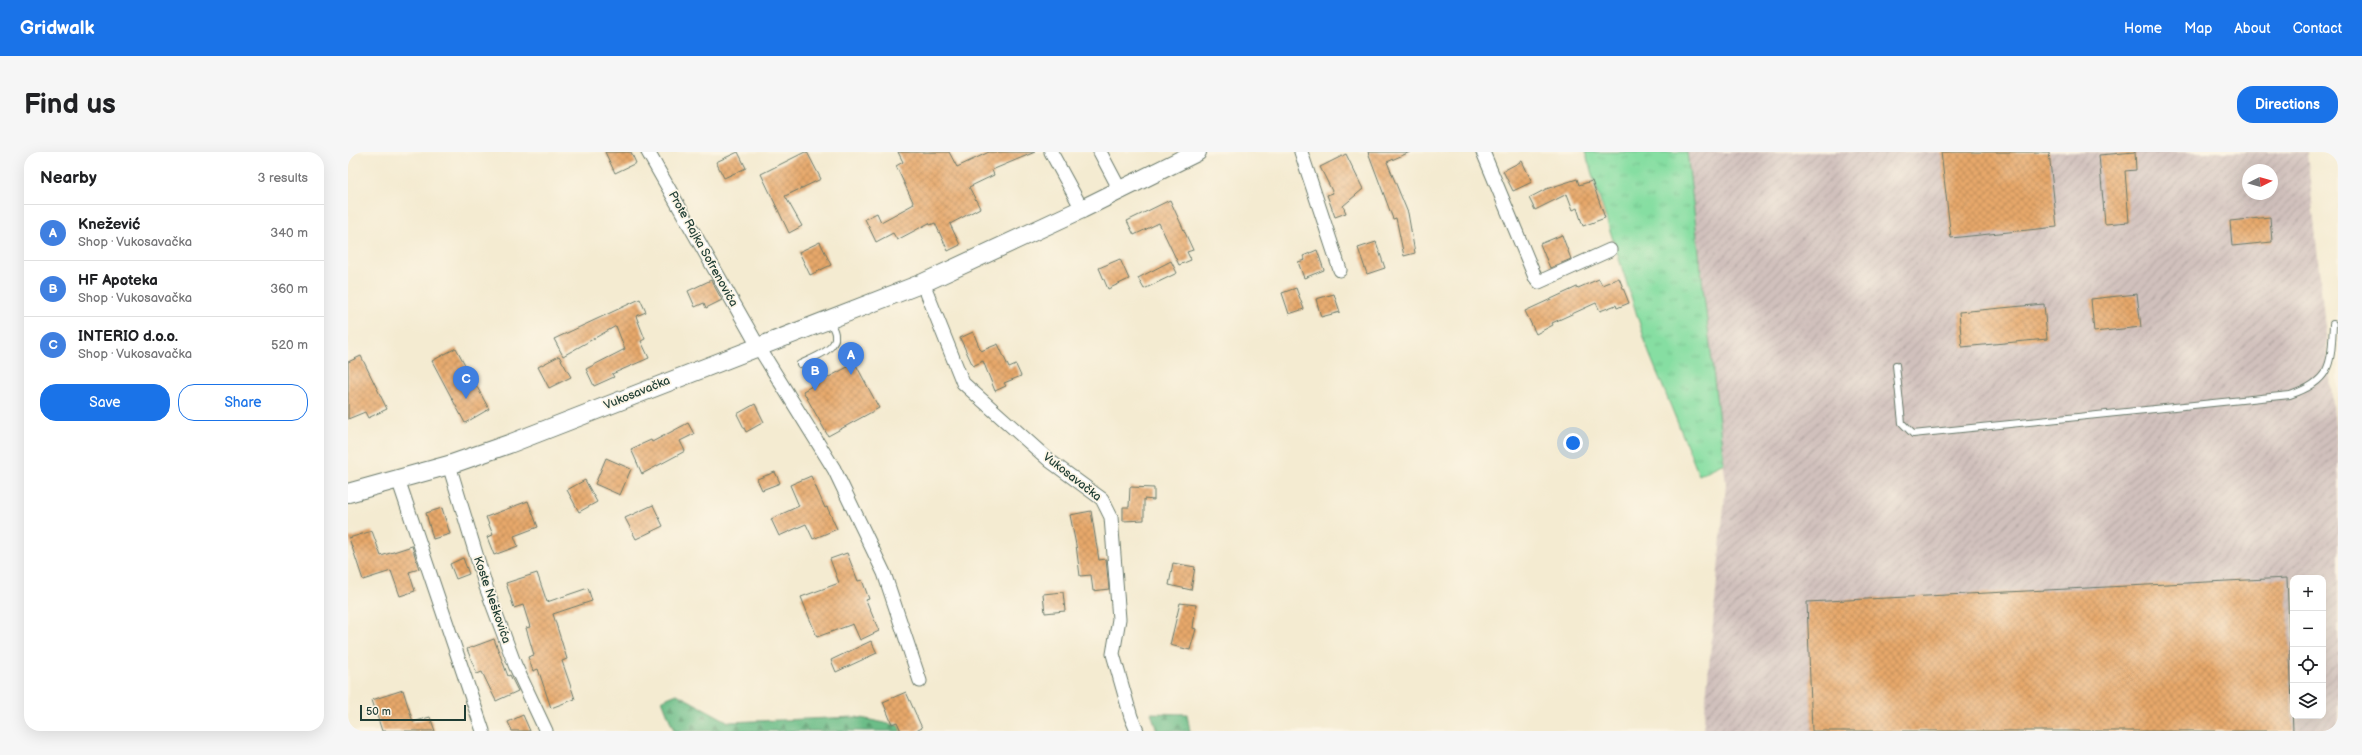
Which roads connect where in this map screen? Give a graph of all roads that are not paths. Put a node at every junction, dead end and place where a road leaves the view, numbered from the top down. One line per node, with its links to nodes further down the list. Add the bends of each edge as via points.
1 (648, 152): 14 (street, Prote Rajka Sofrenovića)
2 (1050, 152): 8 (street)
3 (1100, 152): 7 (street)
4 (1197, 152): 7 (main road, Vukosavačka)
5 (1302, 152): 10 (street)
6 (1483, 152): 9 (street, via 1535,277 1540,282)
7 (1120, 190): 8 (main road, Vukosavačka)
8 (1082, 209): 11 (main road, Vukosavačka)
9 (1610, 250)
10 (1340, 270)
11 (923, 283): 12 (main road, Vukosavačka); 23 (street, Vukosavačka, via 963,383 1050,461 1102,499 1111,517 1119,619 1113,654 1131,717)
12 (829, 319): 14 (main road, Vukosavačka); 15 (lane, via 836,336 835,342 830,348)
13 (2332, 324): 16 (lane, via 2332,351 2326,374 2308,389 2290,395 1913,434 1902,423)
14 (758, 346): 17 (main road, Vukosavačka); 20 (street, Prote Rajka Sofrenovića, via 834,470 881,566)
15 (800, 364)
16 (1896, 364)
17 (449, 465): 18 (main road, Vukosavačka); 22 (street, Koste Neškovića, via 486,587 515,665)
18 (398, 479): 19 (main road, Vukosavačka); 21 (street)
19 (348, 493)
20 (920, 681)
21 (483, 731)
22 (546, 731)
23 (1138, 731)

